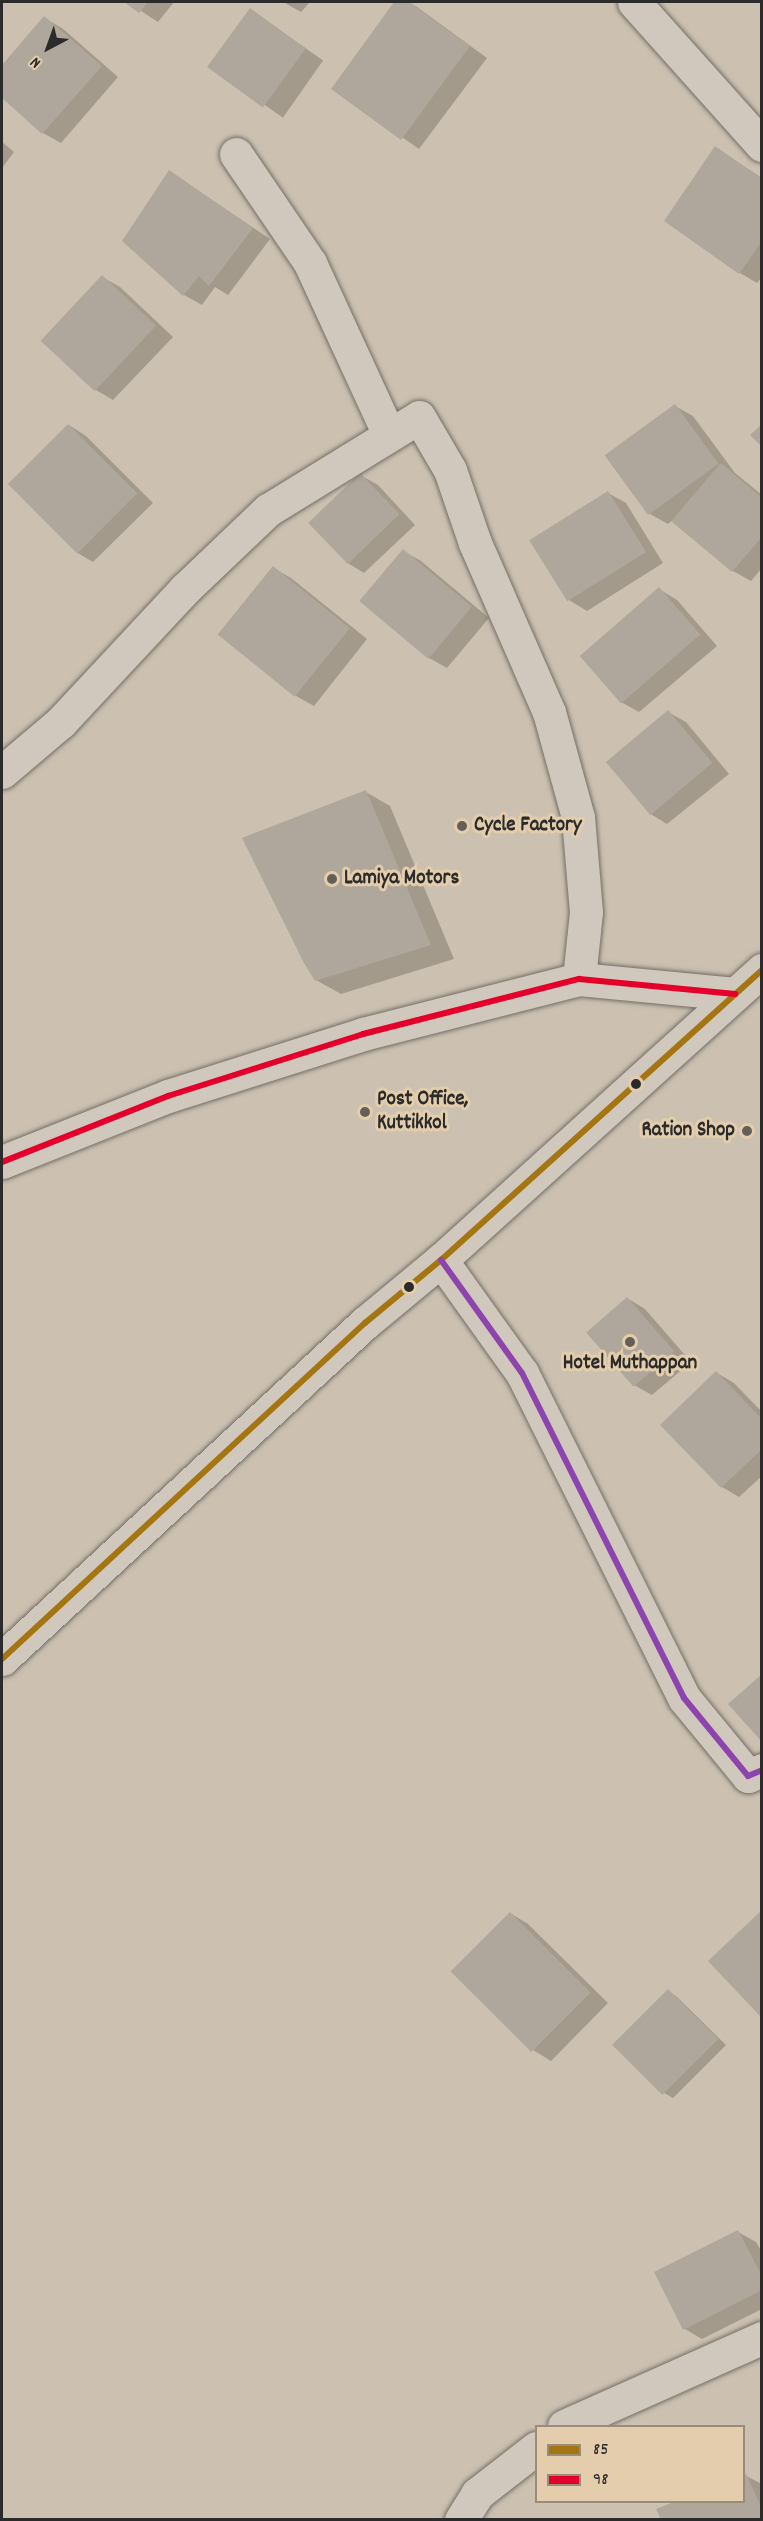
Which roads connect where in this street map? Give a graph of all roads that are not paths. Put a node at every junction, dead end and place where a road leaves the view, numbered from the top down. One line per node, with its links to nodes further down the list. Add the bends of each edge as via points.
1 (634, 2): 2 (main road)
2 (762, 145)
3 (236, 154): 4 (main road, via 310,263)
4 (388, 435): 5 (main road, via 268,510 184,589 61,722); 7 (main road, via 419,417 450,470 475,543 549,712 578,817 586,912)
5 (2, 772)
6 (762, 970): 8 (main road)
7 (579, 979): 8 (main road); 9 (main road, via 363,1034 168,1096)
8 (735, 994): 10 (main road)
9 (2, 1162)
10 (441, 1260): 11 (main road, via 365,1323); 12 (main road, via 522,1373 684,1698 748,1776)
11 (2, 1659)
12 (762, 1770)
13 (762, 2338): 14 (main road)
14 (568, 2425)
15 (535, 2450): 16 (main road, via 477,2494)
16 (461, 2520)

